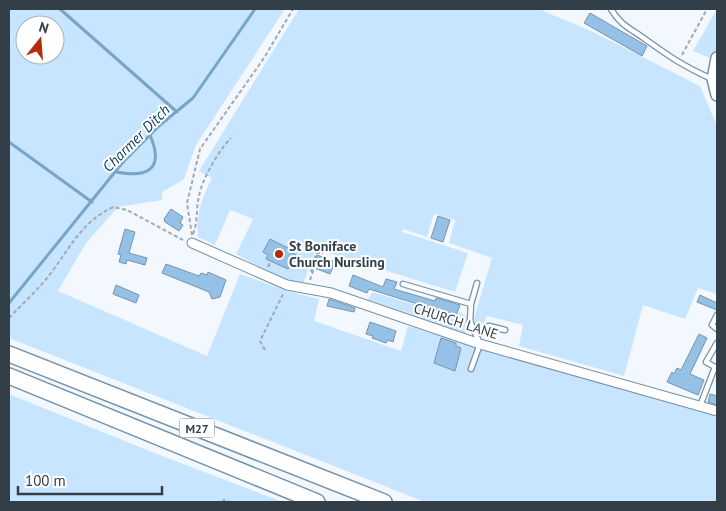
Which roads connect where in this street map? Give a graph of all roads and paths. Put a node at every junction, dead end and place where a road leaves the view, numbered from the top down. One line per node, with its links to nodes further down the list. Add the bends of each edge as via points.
1 (293, 9): 9 (path, via 264,58 200,149 187,204)
2 (611, 9): 5 (lane, via 628,30)
3 (707, 9): 5 (path)
4 (717, 58): 6 (street)
5 (677, 63): 6 (lane)
6 (713, 79): 7 (street)
7 (717, 95)
8 (231, 138): 9 (path, via 222,147 199,194)
9 (192, 239): 15 (street, CHURCH LANE); 19 (path, via 180,239 127,210 112,206 96,215 79,233 50,275)
10 (323, 253): 12 (path, via 316,252)
11 (314, 268): 12 (path)
12 (311, 272): 16 (path)
13 (477, 283): 17 (lane)
14 (403, 284): 17 (lane)
15 (287, 285): 16 (street, CHURCH LANE); 25 (path, via 260,341)
16 (307, 290): 24 (street, CHURCH LANE, via 330,293)
17 (471, 304): 22 (lane, via 470,321)
18 (717, 315): 20 (lane, via 712,325)
19 (9, 318)
20 (717, 329)
21 (505, 330): 22 (lane, via 489,326)
22 (476, 332): 24 (lane)
23 (717, 343): 29 (lane, via 706,362 715,367)
24 (480, 344): 27 (lane); 31 (street, CHURCH LANE)
25 (265, 350)
26 (9, 354): 36 (highway, M27)
27 (471, 369)
28 (9, 376): 35 (highway, M27)
29 (711, 376): 30 (lane); 31 (lane)
30 (717, 379)
31 (700, 406): 32 (street, CHURCH LANE)
32 (717, 411)
33 (222, 502): 34 (path)
34 (230, 502)
35 (317, 502)
36 (384, 502)

